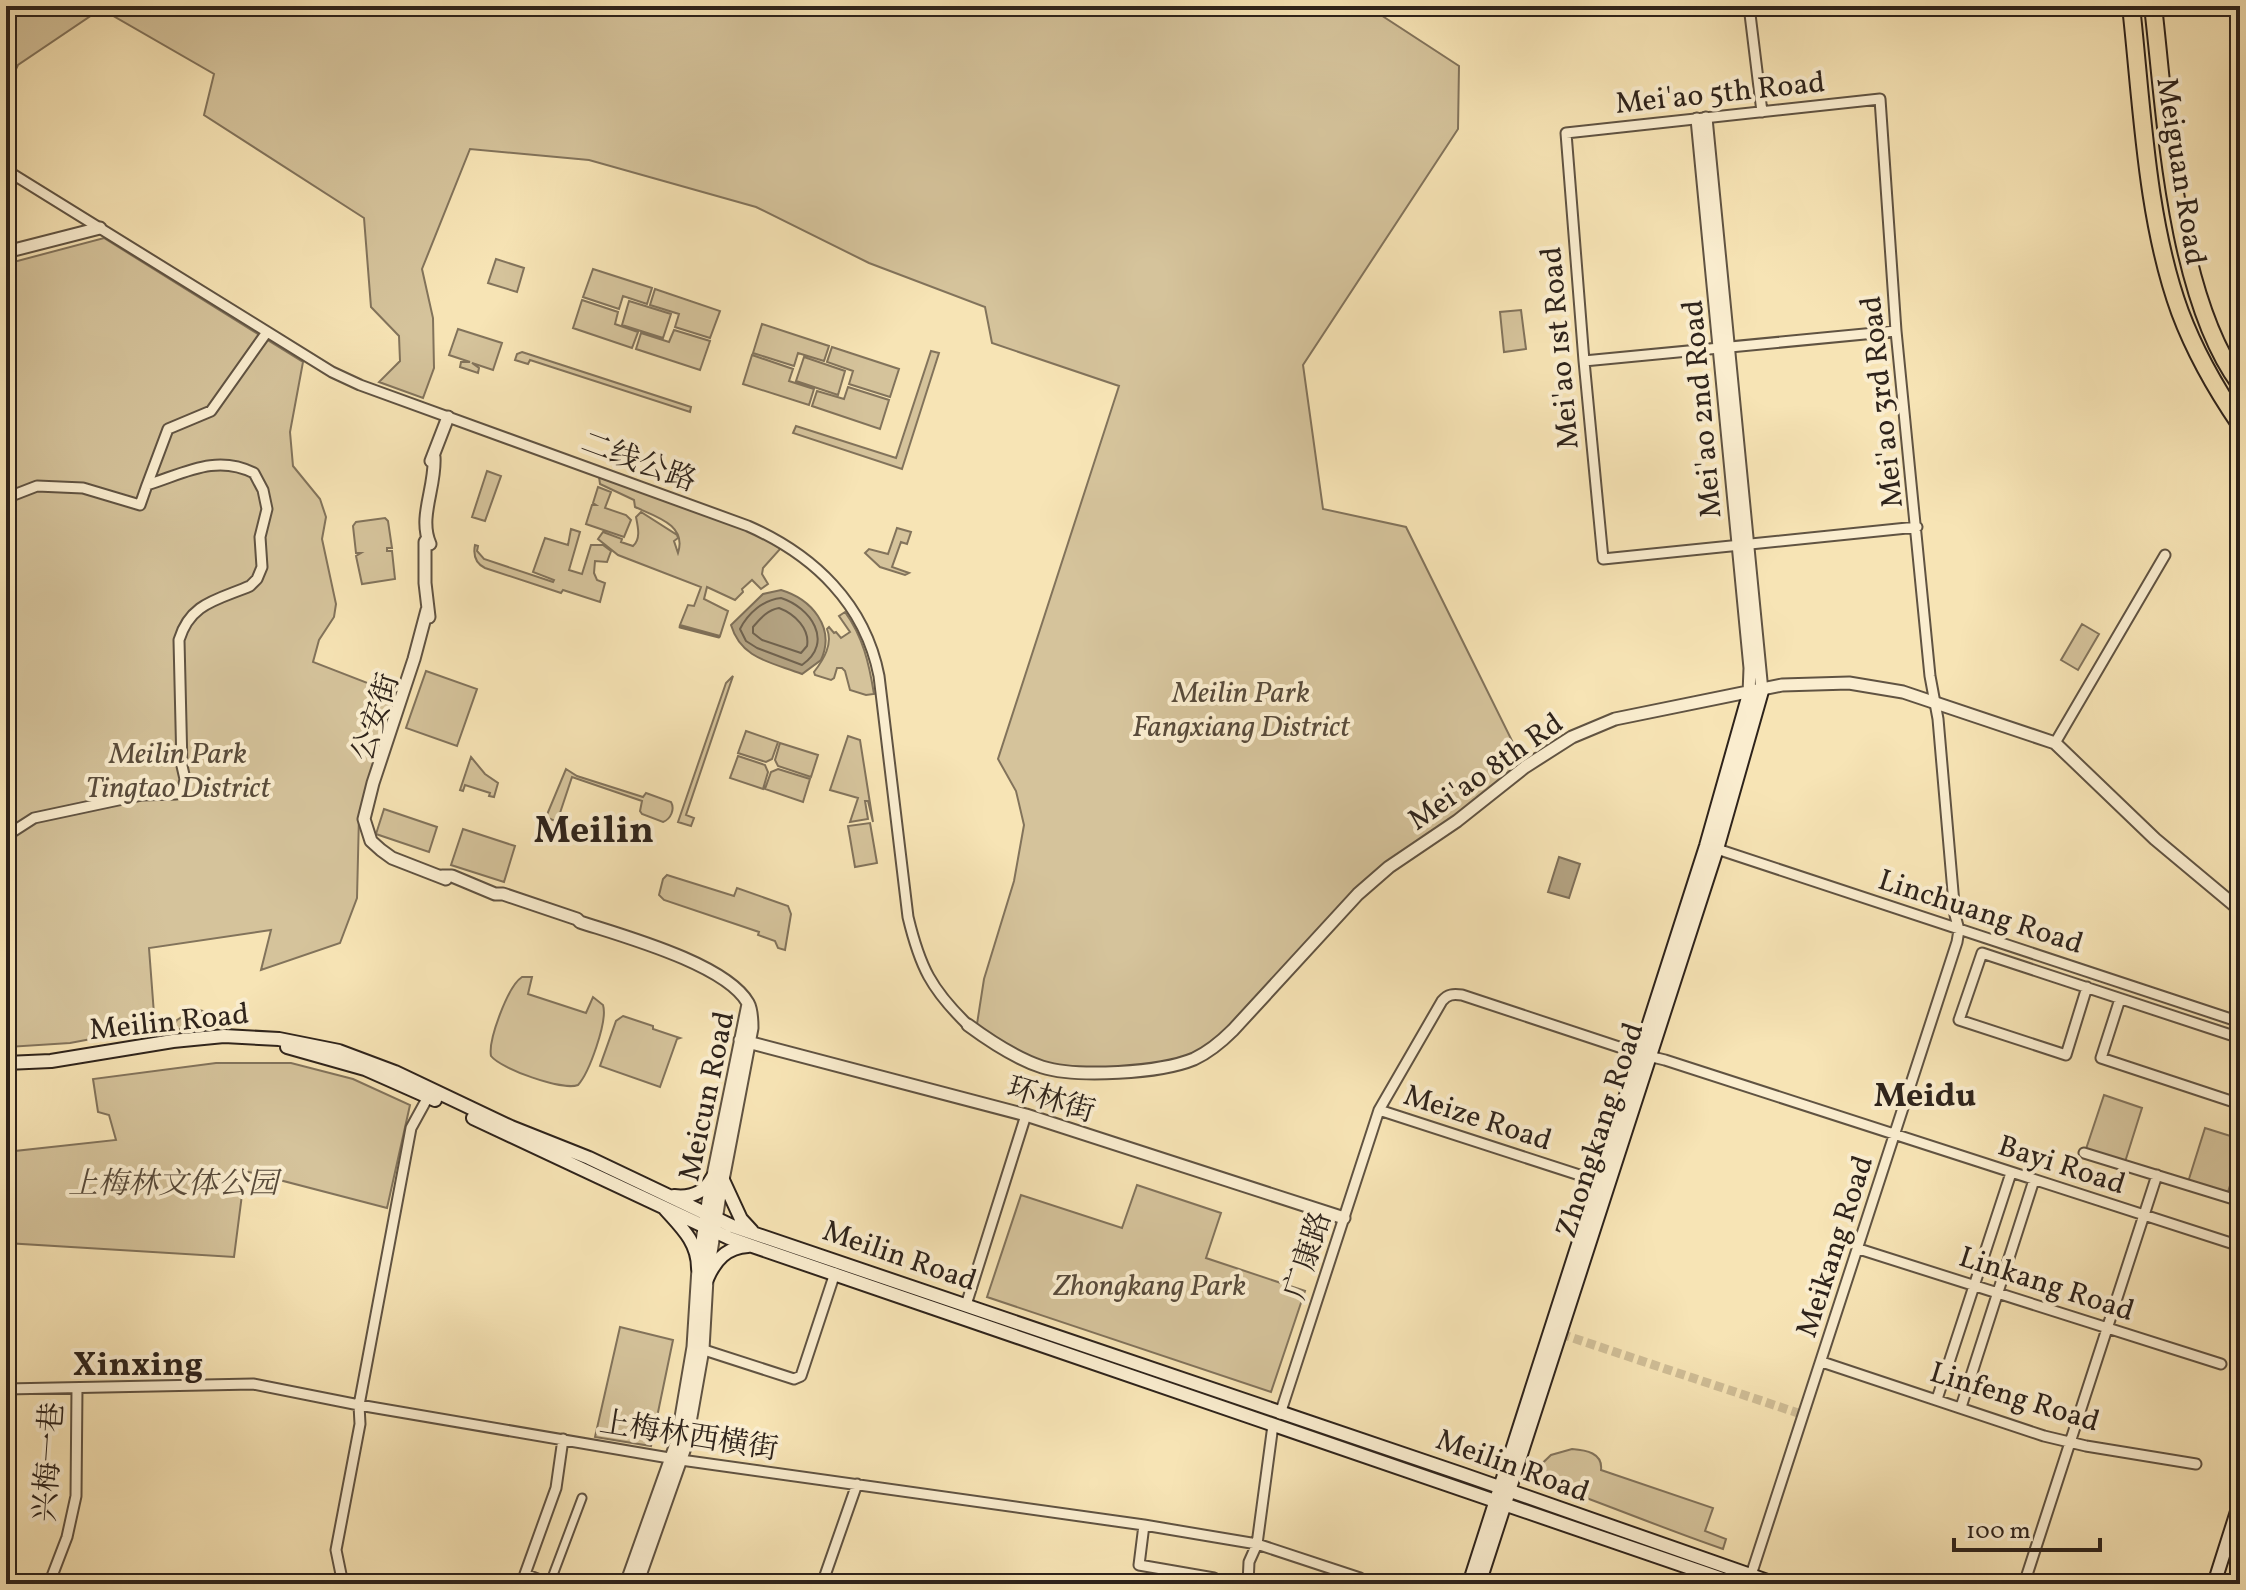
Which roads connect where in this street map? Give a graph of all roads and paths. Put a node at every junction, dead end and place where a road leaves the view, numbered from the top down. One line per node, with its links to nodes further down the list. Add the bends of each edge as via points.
1 (1749, 6): 5 (street)
2 (2131, 6): 17 (highway, Meiguan Road, via 2151,183 2168,274 2194,347)
3 (2153, 6): 15 (highway, Meiguan Road, via 2189,258 2216,342)
4 (1880, 99): 5 (street, Mei'ao 5th Road); 11 (street, Mei'ao 3rd Road)
5 (1762, 112): 6 (street, Mei'ao 5th Road)
6 (1702, 118): 7 (street, Mei'ao 5th Road); 13 (street, Mei'ao 2nd Road)
7 (1566, 133): 14 (street, Mei'ao 1st Road)
8 (6, 170): 9 (street, 二线公路)
9 (100, 228): 10 (street); 12 (street, 二线公路)
10 (6, 252)
11 (1896, 331): 13 (street); 20 (street, Mei'ao 3rd Road)
12 (267, 332): 16 (street, 二线公路, via 332,372); 18 (street, via 211,411 168,429)
13 (1724, 346): 14 (street); 21 (street, Mei'ao 2nd Road)
14 (1584, 361): 21 (street, Mei'ao 1st Road, via 1603,559)
15 (2240, 384)
16 (448, 417): 32 (street, 公安街, via 434,457 425,517 426,637 364,819 371,841 392,858 461,886 688,960 731,984); 34 (street, 二线公路, via 768,535 850,603 869,638 879,676 914,942 935,990)
17 (2240, 424)
18 (147, 485): 19 (street, via 140,505 68,487 37,486); 26 (street, via 214,463 238,465 254,473 267,509 257,579 195,610 184,622 179,640 183,789 34,818)
19 (6, 498)
20 (1917, 527): 21 (street); 24 (street, Mei'ao 3rd Road)
21 (1743, 543): 23 (street, Mei'ao 2nd Road)
22 (2165, 555): 25 (street)
23 (1755, 692): 24 (street, Mei'ao 8th Rd, via 1782,685 1849,683); 27 (main road, Zhongkang Road); 34 (street, Mei'ao 8th Rd, via 1615,719 1548,751 1368,884 1233,1030 1197,1057 1173,1065 1070,1073 1002,1049)
24 (1933, 701): 25 (street, Mei'ao 8th Rd); 29 (street, Mei'ao 3rd Road)
25 (2055, 743): 28 (street, Mei'ao 8th Rd, via 2155,839)
26 (6, 836)
27 (1712, 847): 29 (street, Linchuang Road); 37 (main road, Zhongkang Road)
28 (2240, 910)
29 (1959, 930): 33 (street, Linchuang Road); 44 (street, Meikang Road)
30 (2087, 987): 30 (street, via 1982,953 1959,1020 2066,1055); 31 (street)
31 (2120, 999): 35 (street); 41 (street, via 2101,1058)
32 (748, 1002): 36 (street, Meicun Road)
33 (2240, 1022)
34 (968, 1025)
35 (2240, 1038)
36 (744, 1041): 43 (street, 环林街); 48 (street, Meicun Road)
37 (1645, 1056): 42 (street, 广康路, via 1453,994 1442,1001); 44 (street, Bayi Road); 50 (main road, Zhongkang Road)
38 (6, 1063): 51 (main road, Meilin Road, via 224,1036 308,1043 395,1072 589,1158)
39 (6, 1070): 40 (main road, Meilin Road, via 215,1044 269,1045 365,1069)
40 (428, 1097): 51 (main road, Meilin Road, via 503,1134); 72 (street, via 411,1128)
41 (2240, 1104)
42 (1379, 1110): 50 (street, Meize Road); 54 (street, 广康路)
43 (1026, 1115): 54 (street, 环林街); 64 (street)
44 (1895, 1134): 46 (street, Bayi Road); 58 (street, Meikang Road)
45 (2084, 1153): 47 (street)
46 (2011, 1173): 49 (street, Bayi Road); 62 (street)
47 (2157, 1175): 52 (street); 53 (street)
48 (717, 1179): 51 (main road, via 696,1194); 55 (street, Meicun Road); 56 (main road)
49 (2034, 1180): 53 (street, Bayi Road); 63 (street)
50 (1604, 1183): 77 (main road, Zhongkang Road)
51 (664, 1199): 55 (main road, Meilin Road); 59 (main road, via 692,1241)
52 (2240, 1201)
53 (2144, 1215): 57 (street, Bayi Road); 65 (street)
54 (1344, 1218): 74 (street, 广康路)
55 (710, 1222): 56 (main road, Meilin Road); 59 (street, Meicun Road); 61 (street, Meicun Road)
56 (756, 1240): 60 (main road, Meilin Road); 61 (main road, via 726,1252); 64 (main road, Meilin Road)
57 (2240, 1246)
58 (1859, 1249): 62 (street, Linkang Road); 67 (street, Meikang Road)
59 (698, 1268): 66 (street, Meicun Road)
60 (835, 1273): 66 (street, via 801,1376 794,1379); 74 (main road, Meilin Road)
61 (707, 1279): 66 (street, Meicun Road)
62 (1974, 1285): 63 (street, Linkang Road); 71 (street)
63 (1998, 1292): 65 (street, Linkang Road); 73 (street)
64 (966, 1305): 74 (main road, Meilin Road)
65 (2107, 1327): 68 (street, Linkang Road); 76 (street)
66 (698, 1348): 78 (street, Meicun Road)
67 (1822, 1362): 71 (street, Linfeng Road); 90 (street, Meikang Road)
68 (2221, 1364)
69 (77, 1388): 70 (street, 上梅林西横街); 72 (street, 上梅林西横街, via 253,1384); 93 (street, 兴梅一巷, via 76,1496)
70 (6, 1389)
71 (1937, 1399): 73 (street, Linfeng Road)
72 (359, 1405): 75 (street, 上梅林西横街); 94 (street, via 336,1550)
73 (1961, 1407): 76 (street, Linfeng Road)
74 (1277, 1419): 80 (main road, Meilin Road); 82 (main road, Meilin Road); 89 (street, 广康路)
75 (563, 1439): 78 (street, 上梅林西横街); 95 (street, via 556,1488 525,1574)
76 (2070, 1442): 79 (street, Linfeng Road); 104 (street)
77 (1518, 1445): 80 (main road, via 1505,1452 1494,1474); 83 (main road, Zhongkang Road); 86 (main road, via 1519,1484 1546,1497)
78 (676, 1459): 81 (street, 上梅林西横街); 96 (street, Meicun Road); 97 (street, Meicun Road)
79 (2196, 1464)
80 (1462, 1474): 83 (main road, Meilin Road)
81 (857, 1484): 87 (street, 上梅林西横街); 98 (street)
82 (1458, 1487): 83 (main road, Meilin Road); 88 (main road, via 1484,1509)
83 (1502, 1496): 86 (main road, Meilin Road); 88 (main road, Zhongkang Road)
84 (582, 1498): 95 (street)
85 (2240, 1502): 105 (main road)
86 (1558, 1516): 88 (main road, via 1517,1517 1500,1539); 90 (main road, Meilin Road); 102 (main road, Meilin Road)
87 (1144, 1525): 89 (street, 上梅林西横街); 91 (street, via 1139,1565)
88 (1487, 1543): 100 (main road, Zhongkang Road); 101 (main road, Zhongkang Road)
89 (1257, 1544): 92 (street, 上梅林西横街); 99 (street, 广康路)
90 (1751, 1575): 103 (main road, Meilin Road)
91 (1214, 1578)
92 (1360, 1578)
93 (49, 1584)
94 (343, 1584)
95 (550, 1584)
96 (626, 1584)
97 (637, 1584)
98 (822, 1584)
99 (1248, 1584)
100 (1469, 1584)
101 (1479, 1584)
102 (1737, 1584)
103 (1776, 1584)
104 (2024, 1584)
105 (2214, 1584)

